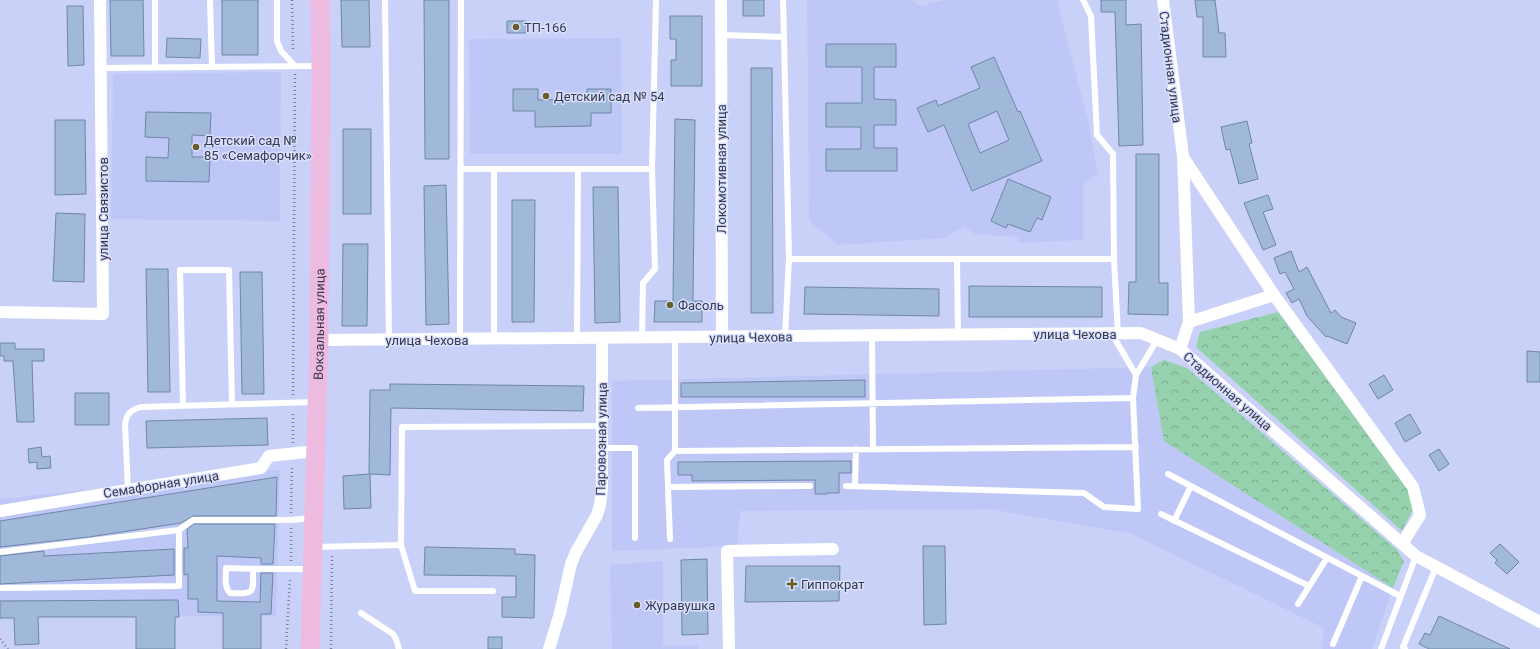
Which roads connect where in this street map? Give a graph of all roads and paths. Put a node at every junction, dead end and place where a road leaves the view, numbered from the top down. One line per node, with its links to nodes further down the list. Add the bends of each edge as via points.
1 (100, 0): 20 (street, улица Связистов)
2 (155, 0): 18 (lane)
3 (210, 0): 19 (lane)
4 (277, 0): 16 (lane, via 277,41 281,51)
5 (292, 0): 16 (path)
6 (320, 0): 17 (main road, Вокзальная улица)
7 (385, 0): 43 (lane)
8 (461, 0): 22 (lane)
9 (656, 0): 25 (lane)
10 (720, 0): 14 (street, Локомотивная улица)
11 (783, 0): 15 (lane)
12 (1083, 0): 28 (lane, via 1091,16 1097,135 1113,154)
13 (1163, 0): 21 (street, Стадионная улица)
14 (721, 35): 15 (lane); 36 (street, Локомотивная улица)
15 (784, 37): 26 (lane)
16 (295, 66): 17 (lane); 19 (lane); 49 (path)
17 (321, 66): 42 (main road, Вокзальная улица)
18 (155, 67): 19 (lane); 20 (lane)
19 (212, 67)
20 (101, 68): 30 (street, улица Связистов, via 104,314)
21 (1183, 156): 29 (street); 31 (street, Стадионная улица)
22 (460, 169): 23 (lane); 44 (lane)
23 (494, 169): 24 (lane); 40 (lane)
24 (578, 169): 25 (lane); 41 (lane)
25 (652, 169): 38 (lane, via 655,269 643,283)
26 (788, 259): 27 (lane); 34 (lane)
27 (957, 259): 28 (lane); 33 (lane)
28 (1114, 259): 32 (lane)
29 (1274, 295): 31 (street); 79 (street, via 1413,486 1420,515)
30 (0, 312)
31 (1189, 322): 46 (street, Стадионная улица)
32 (1115, 334): 33 (street, улица Чехова); 45 (street, улица Чехова, via 1141,333); 47 (lane)
33 (958, 335): 35 (street, улица Чехова)
34 (785, 336): 35 (street, улица Чехова); 36 (street, улица Чехова)
35 (872, 336): 51 (lane)
36 (722, 337): 39 (street, улица Чехова)
37 (602, 338): 38 (street, улица Чехова); 41 (street, улица Чехова); 56 (street, Паровозная улица)
38 (642, 338): 39 (street, улица Чехова)
39 (675, 338): 54 (lane)
40 (494, 339): 41 (street, улица Чехова); 44 (street, улица Чехова)
41 (577, 339)
42 (319, 340): 43 (street, улица Чехова); 50 (main road, Вокзальная улица)
43 (389, 340): 44 (street, улица Чехова)
44 (460, 340)
45 (1157, 340): 46 (street, улица Чехова); 47 (lane)
46 (1180, 349): 79 (street, Стадионная улица)
47 (1136, 375): 48 (lane)
48 (1133, 398): 51 (lane); 57 (lane)
49 (293, 402): 50 (lane); 52 (lane); 63 (path)
50 (317, 402): 61 (main road, Вокзальная улица)
51 (873, 403): 54 (lane); 59 (lane)
52 (232, 404): 53 (lane); 53 (lane, via 229,270 180,270)
53 (183, 406): 70 (lane, via 141,407 127,415 125,424)
54 (675, 407): 55 (lane); 62 (lane)
55 (638, 408)
56 (602, 426): 58 (street, Паровозная улица); 80 (lane, via 402,427)
57 (1136, 447): 59 (lane); 65 (lane, via 1138,509 1104,507 1084,493)
58 (602, 448): 77 (lane, via 635,448); 106 (street, Паровозная улица, via 600,505 571,564)
59 (873, 449): 60 (lane)
60 (856, 450): 62 (lane); 65 (lane)
61 (316, 451): 63 (street, Семафорная улица); 73 (main road, Вокзальная улица)
62 (675, 451): 69 (lane, via 667,460)
63 (292, 453): 70 (street, Семафорная улица, via 269,456 261,468); 74 (path)
64 (1168, 474): 68 (lane)
65 (855, 485): 67 (lane)
66 (810, 486): 69 (lane)
67 (846, 486)
68 (1191, 486): 75 (lane); 86 (lane)
69 (668, 487): 78 (lane)
70 (128, 490): 71 (street, Семафорная улица)
71 (0, 511)
72 (1161, 514): 75 (lane)
73 (313, 517): 74 (lane); 81 (main road, Вокзальная улица)
74 (291, 520): 76 (lane, via 193,520); 89 (path)
75 (1174, 521): 92 (lane)
76 (179, 530): 84 (lane); 93 (lane, via 179,586)
77 (635, 538)
78 (670, 538)
79 (1402, 544): 85 (street, Стадионная улица)
80 (401, 545): 82 (lane); 94 (lane, via 415,591)
81 (312, 547): 82 (lane); 90 (main road, Вокзальная улица)
82 (332, 547): 104 (path)
83 (833, 549): 107 (street, via 727,551)
84 (0, 552)
85 (1416, 556): 87 (street, Стадионная улица); 95 (lane)
86 (1327, 558): 91 (lane); 92 (lane)
87 (1436, 567): 98 (street, Стадионная улица); 109 (lane)
88 (252, 569): 88 (lane, via 226,568 226,587 230,593 248,594 251,591); 89 (lane)
89 (290, 569): 90 (lane); 102 (path)
90 (312, 569): 103 (main road, Вокзальная улица)
91 (1362, 576): 95 (lane); 100 (lane)
92 (1309, 586): 96 (lane)
93 (0, 588)
94 (493, 591)
95 (1400, 596): 108 (lane)
96 (1298, 604)
97 (361, 613): 105 (lane, via 393,634)
98 (1540, 622)
99 (0, 639): 101 (path)
100 (1333, 644)
101 (8, 649)
102 (286, 649)
103 (310, 649)
104 (331, 649)
105 (399, 649)
106 (549, 649)
107 (728, 649)
108 (1380, 649)
109 (1404, 649)

